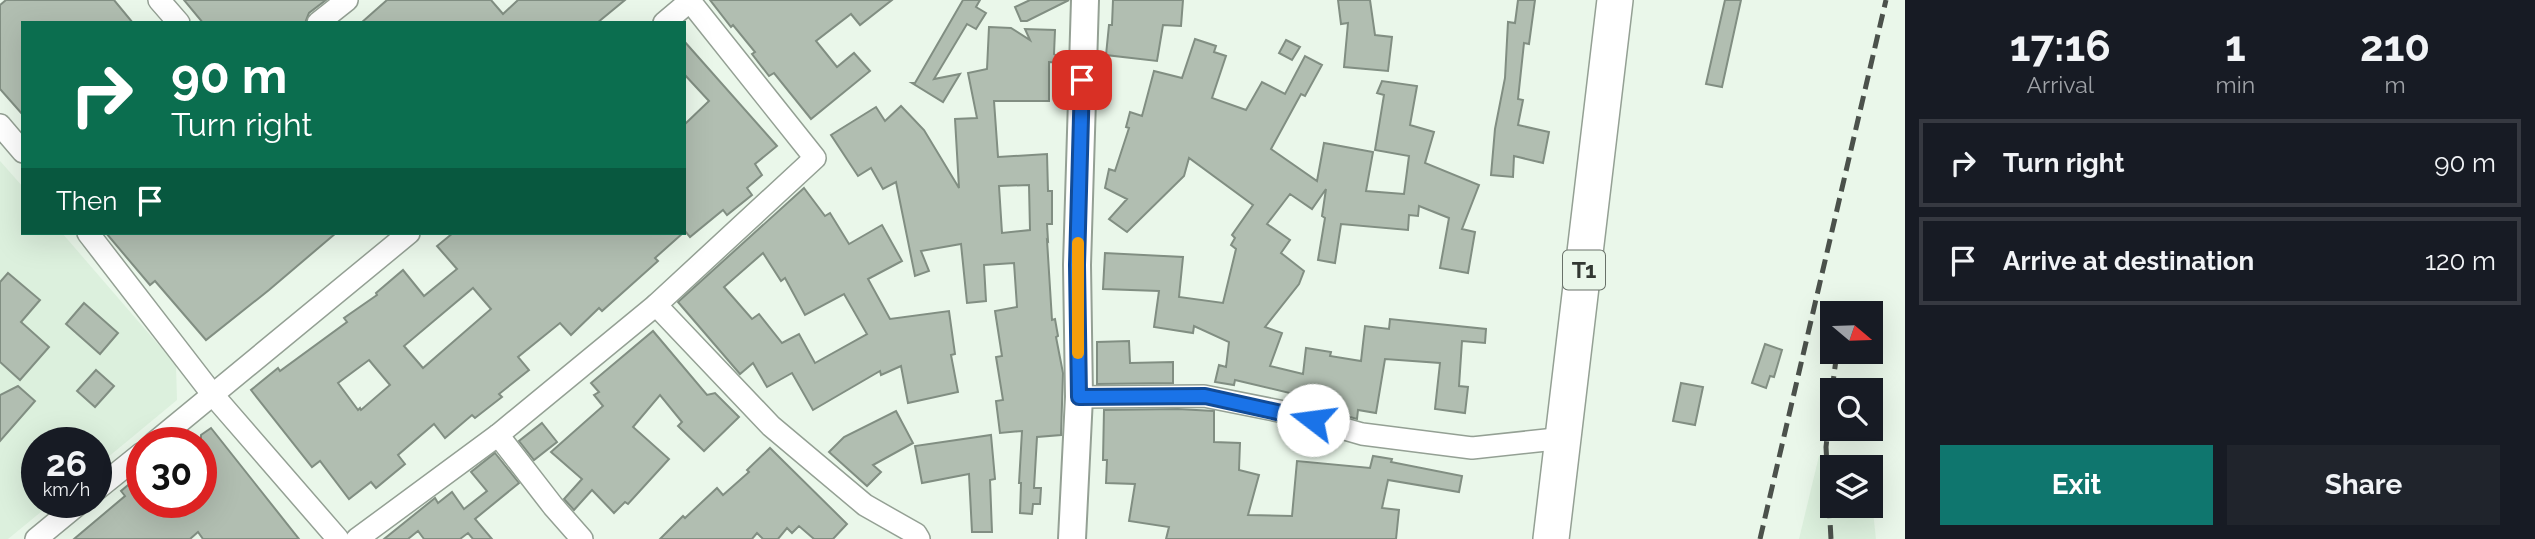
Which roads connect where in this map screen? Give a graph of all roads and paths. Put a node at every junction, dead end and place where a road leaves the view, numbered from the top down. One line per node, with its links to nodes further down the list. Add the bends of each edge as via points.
1 (159, 0): 6 (street)
2 (347, 0): 7 (street)
3 (1084, 0): 16 (street, via 1077,265)
4 (1615, 0): 19 (highway, T1)
5 (690, 1): 8 (street); 14 (street, via 815,158)
6 (177, 21)
7 (321, 21)
8 (666, 21)
9 (0, 125): 10 (street)
10 (21, 150)
11 (719, 233): 14 (street)
12 (91, 235): 15 (street)
13 (408, 235): 15 (street)
14 (656, 306): 18 (street); 27 (street, via 771,426 865,505)
15 (212, 395): 17 (street); 25 (street)
16 (1079, 397): 19 (street, via 1205,396 1362,434 1472,449); 28 (street)
17 (173, 427)
18 (498, 435): 23 (street); 26 (street)
19 (1565, 438): 29 (highway, T1)
20 (126, 466): 21 (street)
21 (112, 477)
22 (62, 518): 24 (street)
23 (366, 536)
24 (36, 539)
25 (338, 539)
26 (582, 539)
27 (919, 539)
28 (1072, 539)
29 (1552, 539)

